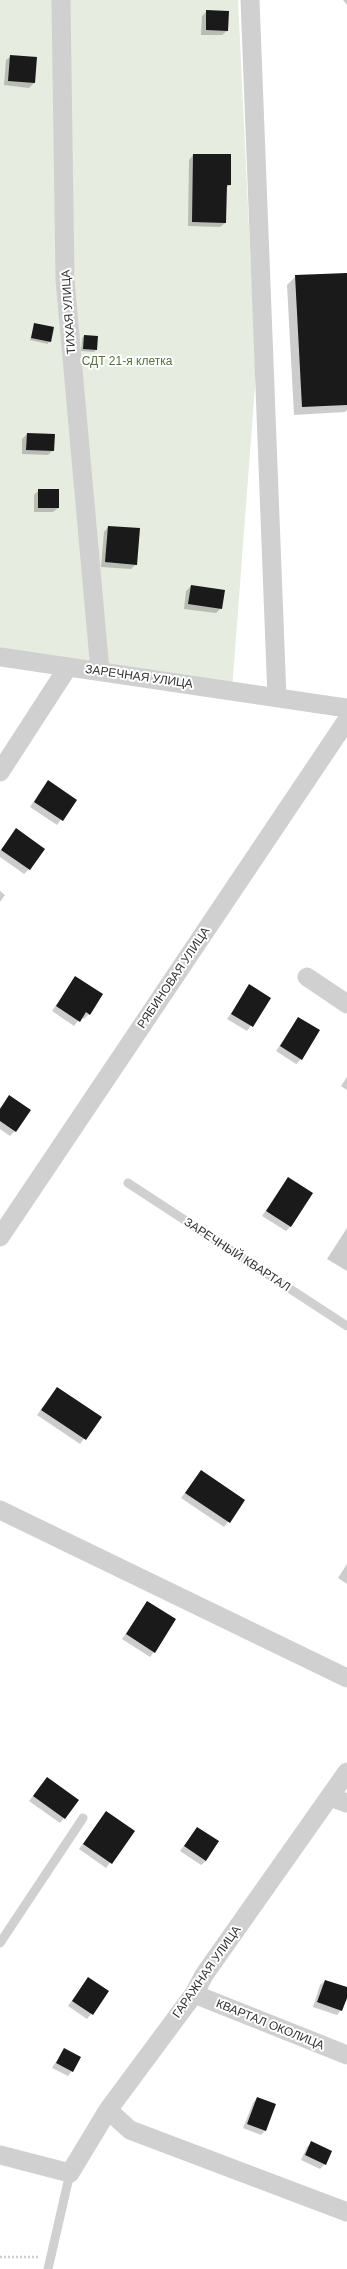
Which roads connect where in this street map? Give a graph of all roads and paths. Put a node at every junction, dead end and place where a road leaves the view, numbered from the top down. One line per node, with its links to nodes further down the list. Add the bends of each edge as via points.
1 (61, 0): 7 (street, ТИХАЯ УЛИЦА, via 65,280)
2 (247, 0): 4 (lane)
3 (250, 0): 4 (street)
4 (252, 37): 8 (street)
5 (0, 657): 6 (street, ЗАРЕЧНАЯ УЛИЦА)
6 (68, 667): 7 (street, ЗАРЕЧНАЯ УЛИЦА); 11 (street)
7 (100, 671): 8 (street, ЗАРЕЧНАЯ УЛИЦА)
8 (277, 698): 9 (street, ЗАРЕЧНАЯ УЛИЦА)
9 (347, 708)
10 (347, 720): 15 (street, РЯБИНОВАЯ УЛИЦА)
11 (0, 772)
12 (307, 977): 13 (street)
13 (347, 1004)
14 (128, 1183): 16 (lane, ЗАРЕЧНЫЙ КВАРТАЛ)
15 (0, 1236)
16 (347, 1326)
17 (0, 1510): 18 (street)
18 (347, 1678)
19 (347, 1772): 20 (street, ГАРАЖНАЯ УЛИЦА)
20 (339, 1800): 23 (street, ГАРАЖНАЯ УЛИЦА, via 204,1975)
21 (83, 1818): 22 (lane)
22 (0, 1943)
23 (194, 1994): 24 (street, КВАРТАЛ ОКОЛИЦА); 25 (street, ГАРАЖНАЯ УЛИЦА)
24 (347, 2055)
25 (108, 2110): 27 (street, ГАРАЖНАЯ УЛИЦА); 28 (street, via 130,2130)
26 (0, 2155): 27 (street)
27 (70, 2173): 30 (lane)
28 (347, 2212)
29 (0, 2257): 30 (path)
30 (50, 2257): 31 (lane)
31 (48, 2269)

